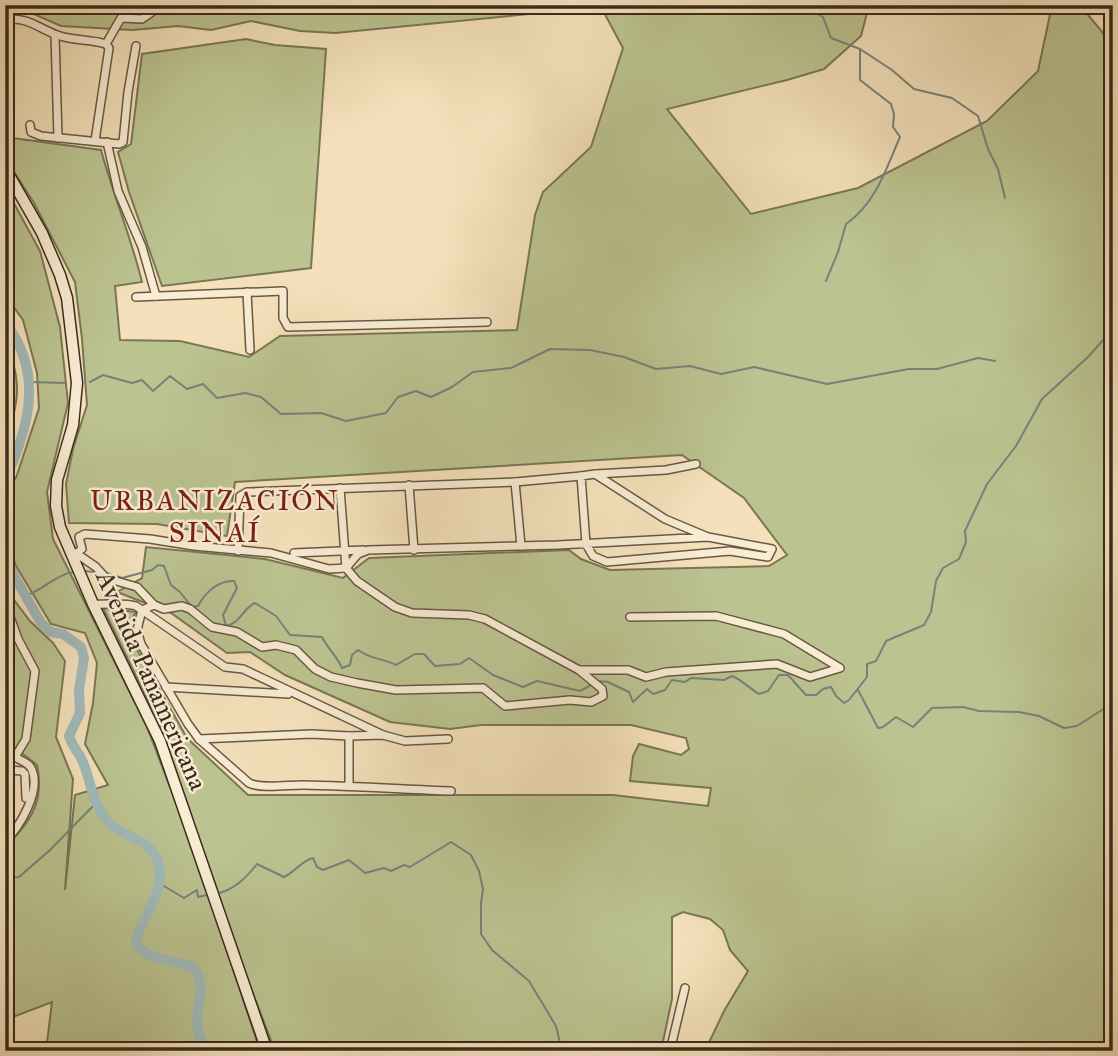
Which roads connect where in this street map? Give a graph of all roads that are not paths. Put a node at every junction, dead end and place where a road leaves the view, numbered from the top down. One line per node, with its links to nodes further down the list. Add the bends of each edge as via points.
1 (162, 5): 4 (street, via 142,19 121,18)
2 (5, 20): 3 (street, via 24,20)
3 (55, 35): 4 (street); 7 (street)
4 (106, 44): 8 (street)
5 (136, 46): 9 (street, via 123,142)
6 (30, 125): 7 (street, via 35,135)
7 (58, 138): 8 (street)
8 (95, 141): 9 (street)
9 (107, 142): 12 (street, via 118,191 142,247)
10 (5, 168): 30 (main road, Avenida Panamericana, via 42,233 67,298 78,383 56,492 58,518)
11 (247, 292): 12 (street); 14 (street, via 282,291 288,327); 15 (street)
12 (156, 296): 13 (street)
13 (136, 297)
14 (487, 322)
15 (250, 350)
16 (696, 464): 17 (street)
17 (595, 474): 18 (street); 22 (street, via 665,519)
18 (581, 476): 19 (street); 23 (street)
19 (515, 482): 20 (street); 24 (street)
20 (410, 485): 21 (street); 26 (street)
21 (340, 488): 27 (street, via 243,493); 28 (street)
22 (708, 537): 23 (street); 23 (street, via 772,549 768,557 730,551 607,562 593,555)
23 (586, 544): 24 (street)
24 (521, 546): 26 (street)
25 (368, 550): 26 (street); 28 (street); 31 (street)
26 (414, 550)
27 (238, 551): 30 (street, via 85,534 79,537 82,549); 31 (street, via 271,553 329,569)
28 (345, 551): 29 (street); 31 (street)
29 (294, 553)
30 (74, 556): 32 (main road, Avenida Panamericana); 33 (street, via 106,578 137,587)
31 (346, 568): 37 (street, via 395,607 412,613 485,619)
32 (93, 604): 34 (street, via 126,603); 50 (main road, Avenida Panamericana, via 160,741)
33 (154, 605): 34 (street); 37 (street, via 164,609 182,606 206,624 237,632 262,647 296,650 331,677 385,689 483,688 505,706 591,702 603,696 602,688)
34 (142, 610): 38 (street, via 137,630 141,645); 39 (street, via 225,667 243,669)
35 (10, 617): 47 (street, via 34,671 26,739 15,757 33,772)
36 (630, 617): 37 (street, via 716,616 784,634 840,668 810,677 777,664 646,677 628,670)
37 (579, 670)
38 (166, 687): 39 (street); 42 (street)
39 (293, 694): 40 (street)
40 (383, 735): 41 (street); 43 (street, via 405,741)
41 (349, 736): 42 (street); 45 (street)
42 (199, 739): 45 (street, via 258,788)
43 (448, 739)
44 (5, 766): 47 (street, via 22,771 27,780)
45 (349, 786): 46 (street)
46 (450, 792)
47 (22, 822): 48 (street)
48 (5, 841)
49 (685, 988): 51 (street)
50 (267, 1051)
51 (670, 1051)

